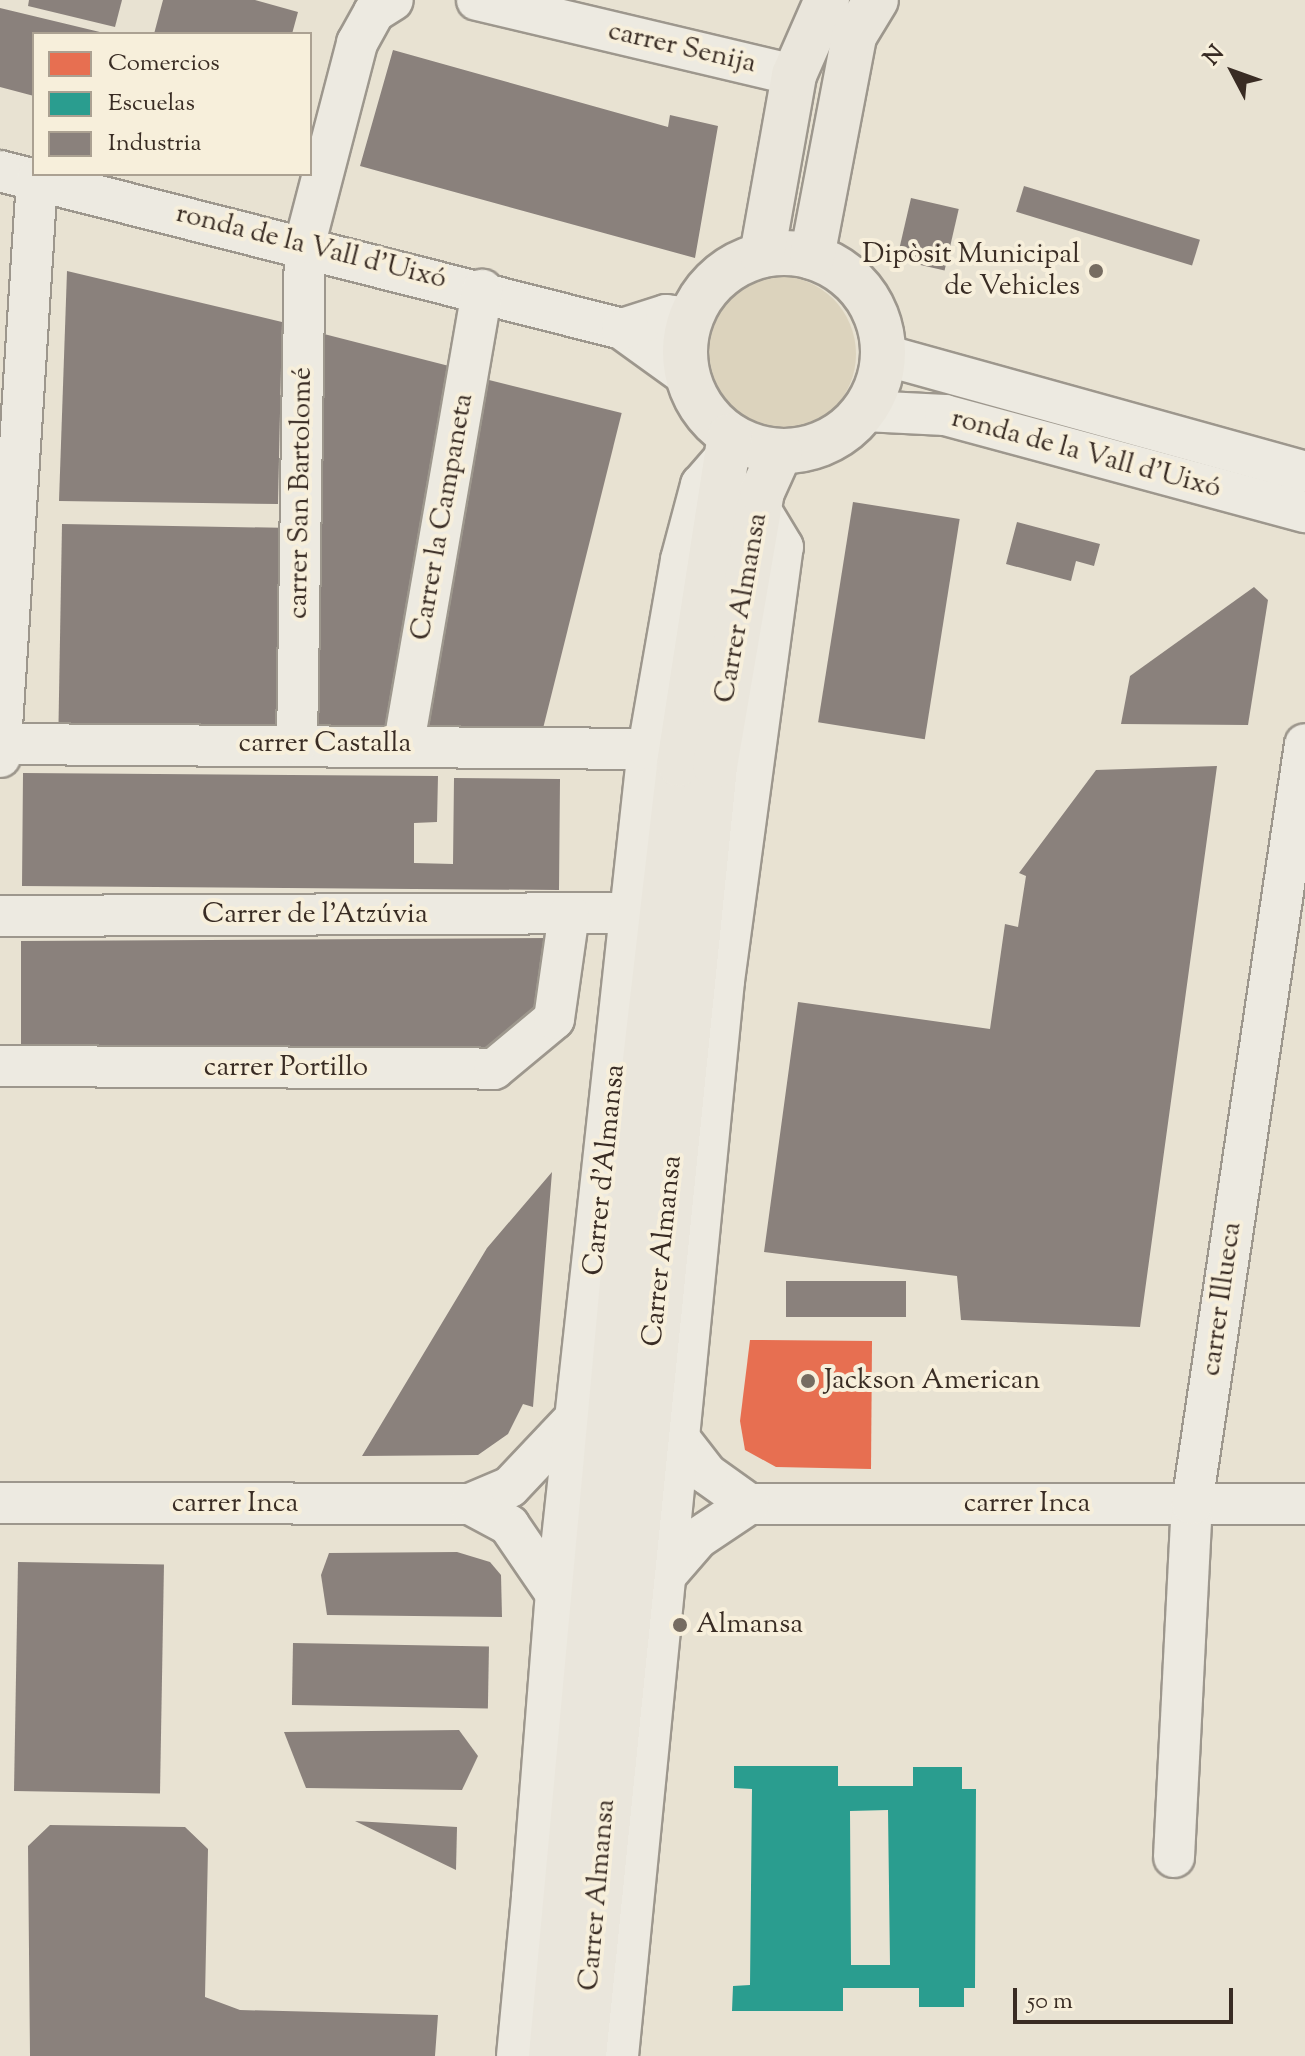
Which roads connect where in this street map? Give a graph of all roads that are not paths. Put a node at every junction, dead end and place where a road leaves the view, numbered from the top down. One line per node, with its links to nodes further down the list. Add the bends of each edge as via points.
1 (393, 0): 7 (street, via 374,12 357,43)
2 (477, 0): 5 (street, carrer Senija)
3 (827, 0): 5 (main road)
4 (876, 0): 9 (main road, via 851,50)
5 (794, 75): 8 (main road)
6 (18, 176): 7 (street, ronda de la Vall d'Uixó); 16 (street)
7 (305, 243): 10 (street, ronda de la Vall d'Uixó); 23 (street, carrer San Bartolomé)
8 (762, 255): 9 (main road); 11 (main road, via 718,279)
9 (812, 257): 13 (main road, via 859,287 874,310)
10 (482, 290): 12 (street, ronda de la Vall d'Uixó); 22 (street, Carrer la Campaneta)
11 (690, 318): 12 (street, via 666,315); 14 (main road)
12 (622, 329): 14 (street, ronda de la Vall d'Uixó)
13 (884, 355): 15 (main road); 19 (street, ronda de la Vall d'Uixó)
14 (687, 376): 17 (main road)
15 (865, 411): 18 (main road, via 824,444); 21 (street, ronda de la Vall d'Uixó, via 945,415)
16 (8, 444): 26 (street)
17 (728, 446): 18 (main road); 25 (street, Carrer d'Almansa, via 701,485 681,560); 41 (main road, Carrer d'Almansa, via 679,764 633,1164)
18 (780, 452): 20 (main road, Carrer Almansa)
19 (1305, 472)
20 (760, 509): 32 (street, via 783,547 725,966); 43 (main road, Carrer Almansa, via 715,766)
21 (1305, 512)
22 (404, 743): 23 (street, carrer Castalla); 25 (street, carrer Castalla)
23 (297, 744): 26 (street, carrer Castalla)
24 (1305, 744): 36 (street, carrer Illueca)
25 (648, 749): 27 (street, Carrer d'Almansa)
26 (1, 751)
27 (630, 913): 28 (street, Carrer de l'Atzúvia); 31 (street, Carrer d'Almansa)
28 (569, 914): 29 (street, Carrer de l'Atzúvia); 30 (street, carrer Portillo, via 554,1019 494,1069)
29 (0, 916)
30 (0, 1066)
31 (578, 1415): 34 (street, via 510,1487); 39 (street, Carrer d'Almansa)
32 (676, 1434): 35 (street, via 707,1474); 38 (street)
33 (0, 1503): 34 (street, carrer Inca)
34 (470, 1504): 39 (street, via 509,1525)
35 (749, 1504): 36 (street, carrer Inca); 38 (street, via 698,1538)
36 (1192, 1504): 37 (street, carrer Inca); 42 (street, carrer Illueca)
37 (1305, 1504)
38 (660, 1582): 40 (street)
39 (556, 1594): 44 (street, Carrer d'Almansa)
40 (643, 1816): 43 (street); 48 (street)
41 (572, 1832): 44 (street, Carrer d'Almansa); 46 (main road, Carrer d'Almansa)
42 (1174, 1857)
43 (597, 1892): 47 (main road, Carrer Almansa)
44 (532, 1897): 45 (street, Carrer d'Almansa)
45 (517, 2056)
46 (551, 2056)
47 (584, 2056)
48 (618, 2056)

